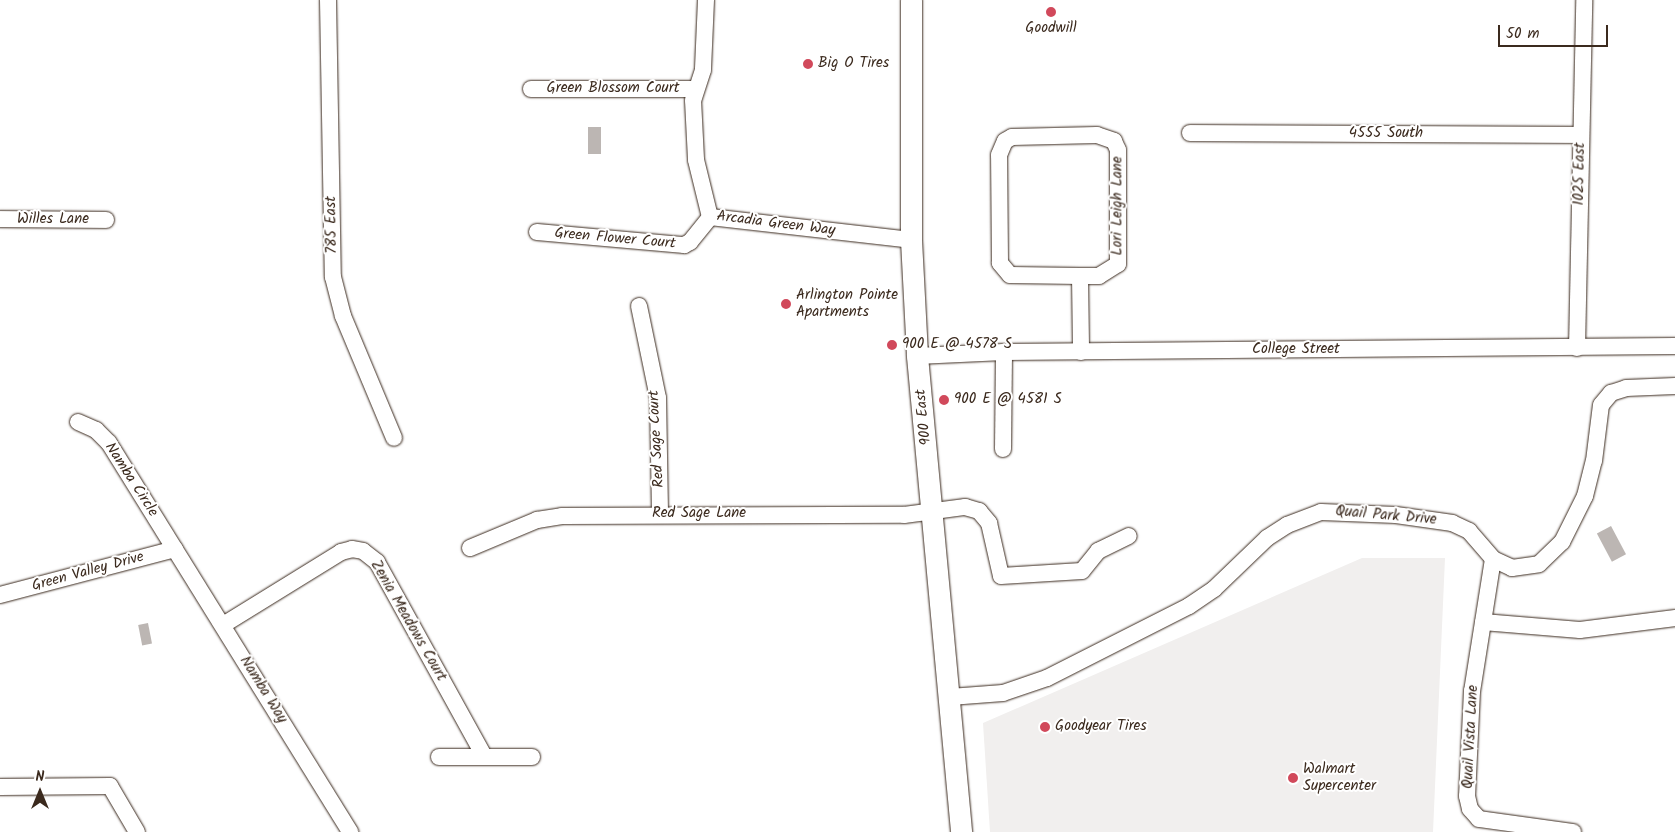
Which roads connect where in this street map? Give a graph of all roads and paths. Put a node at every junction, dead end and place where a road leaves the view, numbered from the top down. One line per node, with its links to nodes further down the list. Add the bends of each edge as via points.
1 (328, 0): 23 (street, 785 East, via 333,277 343,316)
2 (706, 0): 5 (street, Arcadia Green Way, via 703,70)
3 (911, 0): 13 (main road, 900 East)
4 (1584, 0): 8 (street, 1025 East)
5 (696, 89): 6 (street, Green Blossom Court); 9 (street, Arcadia Green Way, via 693,100 696,160)
6 (531, 90)
7 (1190, 134): 8 (street, 4555 South)
8 (1581, 135): 17 (street, 1025 East)
9 (710, 217): 12 (street, Green Flower Court, via 684,245); 13 (street, Arcadia Green Way)
10 (0, 219): 11 (street, Willes Lane)
11 (106, 220)
12 (537, 232)
13 (911, 240): 20 (main road, 900 East)
14 (1080, 276): 14 (street, Lori Leigh Lane, via 1010,275 1000,263 999,155 1005,141 1020,136 1097,135 1114,142 1118,150 1118,264 1099,276); 19 (street)
15 (638, 306): 26 (street, Red Sage Court, via 658,398)
16 (1675, 346): 17 (street, College Street)
17 (1578, 348): 19 (street, College Street)
18 (1004, 352): 19 (street, College Street); 20 (street, College Street); 24 (street)
19 (1081, 352)
20 (917, 356): 25 (main road, 900 East)
21 (1675, 386): 30 (street, Quail Park Drive, via 1650,385 1611,393 1601,405 1594,461 1584,496 1562,542 1539,564 1526,568 1512,568)
22 (78, 422): 29 (street, Namba Circle, via 96,430 109,443)
23 (394, 438)
24 (1004, 449)
25 (934, 511): 26 (street, Red Sage Lane, via 904,515); 27 (street, Red Sage Lane, via 965,507 979,511 989,522 1001,576 1082,571 1098,551); 35 (main road, 900 East)
26 (660, 514): 28 (street, Red Sage Lane, via 562,516 537,520)
27 (1129, 536)
28 (470, 548)
29 (175, 549): 31 (street, Green Valley Drive); 34 (street, Namba Way)
30 (1493, 558): 33 (street, Quail Vista Lane); 35 (street, Quail Park Drive, via 1469,531 1452,523 1396,515 1321,512 1287,525 1267,538 1214,589 1189,606 1047,678 1004,692)
31 (0, 595)
32 (1675, 618): 33 (street, via 1580,630)
33 (1483, 622): 43 (street, Quail Vista Lane, via 1472,691 1470,808 1479,819)
34 (223, 625): 36 (street, Zenia Meadows Court, via 341,552 352,549 363,552 376,562); 41 (street, Namba Way)
35 (950, 697): 42 (main road, 900 East)
36 (484, 756): 37 (street); 38 (street)
37 (439, 757)
38 (532, 757)
39 (0, 787): 40 (street, via 110,786)
40 (137, 832)
41 (350, 832)
42 (961, 832)
43 (1573, 832)

